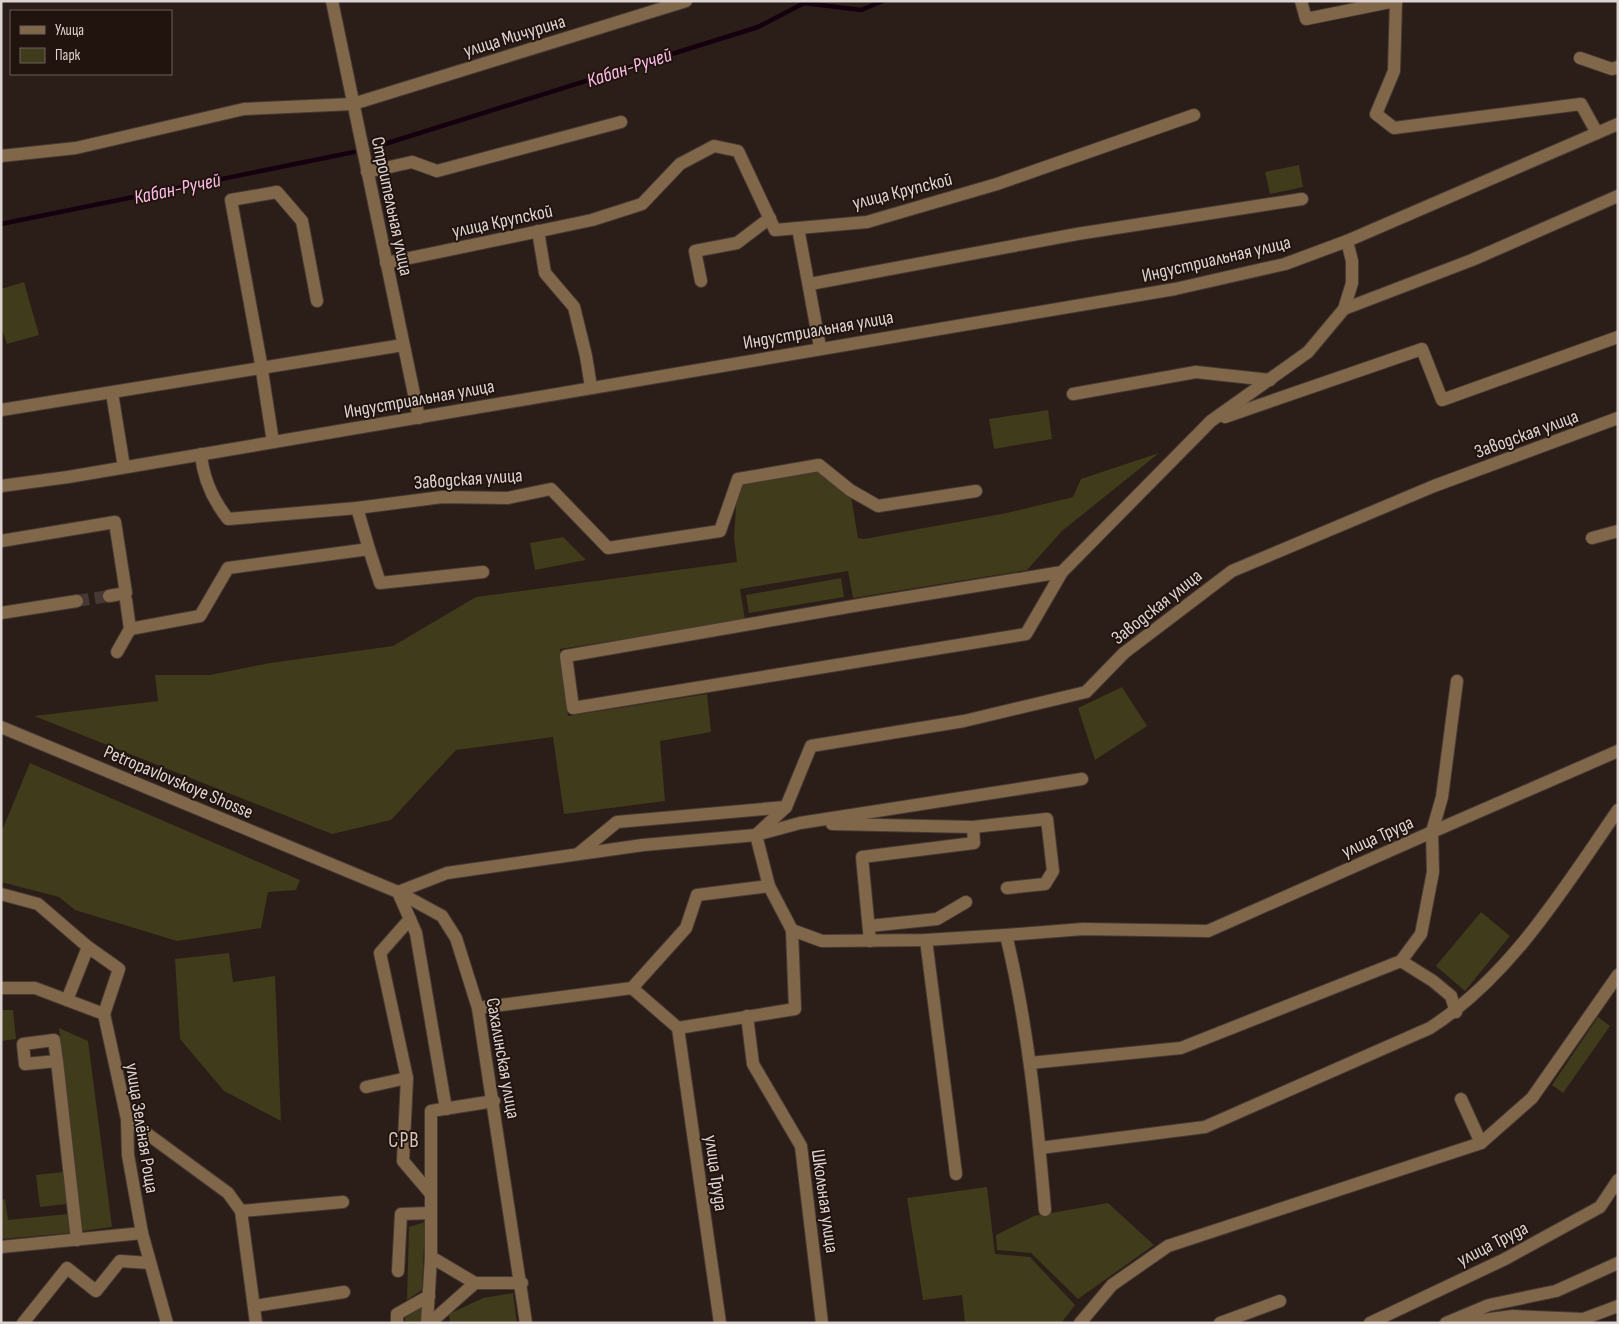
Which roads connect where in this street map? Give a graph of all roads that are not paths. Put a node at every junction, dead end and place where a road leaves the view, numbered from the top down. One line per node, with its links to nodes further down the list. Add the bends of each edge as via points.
1 (332, 1): 7 (street, Строительная улица)
2 (686, 1): 7 (street, улица Мичурина)
3 (1301, 1): 4 (street, via 1306,19)
4 (1396, 1): 11 (street, via 1394,70 1376,114 1394,128 1581,104)
5 (1580, 58): 6 (street, via 1612,70)
6 (1618, 67)
7 (353, 104): 12 (street, улица Мичурина, via 244,109 76,148); 13 (street, Строительная улица)
8 (1194, 115): 17 (street, улица Крупской, via 996,184 867,222)
9 (621, 122): 13 (street, via 437,171 412,162)
10 (1618, 124): 11 (street, Индустриальная улица)
11 (1598, 133): 19 (street, Индустриальная улица)
12 (1, 156)
13 (367, 172): 20 (street, Строительная улица)
14 (1618, 196): 24 (street, via 1472,260)
15 (1302, 200): 22 (street, via 1076,234)
16 (770, 218): 17 (street, улица Крупской, via 775,230); 18 (street, улица Крупской, via 738,152 714,146 680,164 642,204); 21 (street, via 737,243 695,251)
17 (798, 228): 22 (street)
18 (538, 232): 20 (street, улица Крупской); 30 (street, via 545,273 574,308)
19 (1347, 240): 24 (street, via 1352,282); 27 (street, Индустриальная улица, via 1285,264 1175,288)
20 (386, 262): 26 (street, Строительная улица)
21 (701, 281)
22 (810, 284): 27 (street)
23 (317, 301): 28 (street, via 302,221 277,192 231,200)
24 (1344, 309): 29 (street, via 1308,352)
25 (1618, 337): 36 (street, via 1442,400 1422,349)
26 (403, 345): 28 (street); 34 (street, Строительная улица)
27 (820, 347): 30 (street, Индустриальная улица)
28 (261, 370): 31 (street); 37 (street)
29 (1270, 380): 32 (street, via 1196,372); 36 (street)
30 (591, 387): 34 (street, Индустриальная улица)
31 (112, 393): 33 (street); 39 (street)
32 (1074, 394)
33 (1, 410)
34 (419, 418): 37 (street, Индустриальная улица)
35 (1618, 418): 59 (street, Заводская улица, via 1434,486 1232,571 1124,653 1086,692 964,721 811,746)
36 (1211, 422): 48 (street)
37 (273, 442): 38 (street, Индустриальная улица)
38 (201, 454): 39 (street, Индустриальная улица); 42 (street, Заводская улица, via 202,469 217,505 228,519)
39 (124, 467): 40 (street, Индустриальная улица)
40 (1, 486)
41 (976, 491): 42 (street, Заводская улица, via 878,506 850,490 819,465 738,479 720,531 608,548 551,489 508,498 442,497)
42 (357, 508): 46 (street)
43 (1618, 531): 44 (street)
44 (1592, 538)
45 (1, 541): 49 (street, via 115,522 126,593)
46 (369, 550): 47 (street, via 380,583); 53 (street, via 228,568 200,616)
47 (483, 572)
48 (1062, 572): 48 (street, via 1026,634 573,708 566,656)
49 (109, 596)
50 (126, 600): 53 (street)
51 (77, 601): 52 (street)
52 (1, 613)
53 (130, 628): 54 (street)
54 (117, 652)
55 (1457, 681): 63 (street, via 1442,797)
56 (1, 727): 66 (street, Petropavlovskoye Shosse)
57 (1618, 751): 63 (street)
58 (1082, 780): 61 (street)
59 (786, 807): 64 (street, Заводская улица); 65 (street, via 617,822)
60 (1618, 810): 85 (street, via 1540,921)
61 (800, 823): 62 (street); 64 (street)
62 (973, 828): 68 (street, via 1047,819 1053,872 1045,884); 73 (street, via 974,843 862,858)
63 (1432, 832): 75 (street, улица Труда, via 1208,931 1083,929); 79 (street, улица Труда, via 1433,872 1420,934)
64 (756, 835): 65 (street, via 643,844); 67 (street)
65 (577, 856): 69 (street, via 447,873)
66 (342, 869): 69 (street, Сахалинская улица)
67 (769, 886): 74 (street); 82 (street, via 697,895 686,928)
68 (1007, 888)
69 (398, 892): 72 (street); 84 (street, Сахалинская улица, via 442,916 456,938)
70 (1, 894): 78 (street, via 38,904)
71 (966, 902): 73 (street, via 938,919)
72 (410, 919): 91 (street, via 380,952); 95 (street, via 416,933)
73 (869, 926): 77 (street)
74 (792, 930): 77 (street, via 822,941); 87 (street, via 796,1009)
75 (1006, 935): 76 (street); 90 (street, via 1019,990)
76 (926, 940): 77 (street); 99 (street)
77 (870, 941)
78 (88, 947): 83 (street); 86 (street, via 119,969)
79 (1401, 961): 85 (street, via 1451,996); 90 (street, via 1181,1048)
80 (1618, 975): 97 (street, via 1532,1098)
81 (1, 988): 83 (street, via 35,988)
82 (632, 988): 84 (street); 88 (street)
83 (67, 1000): 86 (street)
84 (478, 1008): 94 (street, Сахалинская улица)
85 (1456, 1012): 98 (street, via 1430,1028 1205,1127)
86 (104, 1014): 96 (street, улица Зелёная Роща)
87 (747, 1016): 88 (street); 128 (street, Школьная улица, via 753,1064 801,1146)
88 (678, 1028): 127 (street, улица Труда)
89 (57, 1061): 107 (street)
90 (1030, 1063): 98 (street)
91 (407, 1078): 92 (street); 101 (street, via 403,1161)
92 (366, 1087)
93 (1461, 1099): 97 (street)
94 (494, 1101): 95 (street); 114 (street, Сахалинская улица)
95 (446, 1109): 101 (street, via 431,1111)
96 (127, 1119): 104 (street, via 228,1193); 106 (street, улица Зелёная Роща, via 128,1155)
97 (1481, 1143): 129 (street, via 1168,1246 1112,1285)
98 (1040, 1148): 103 (street)
99 (956, 1174)
100 (1618, 1180): 131 (street, улица Труда, via 1600,1207 1506,1259)
101 (431, 1194): 105 (street)
102 (343, 1202): 104 (street)
103 (1045, 1210)
104 (241, 1211): 118 (street)
105 (431, 1214): 109 (street); 112 (street, via 401,1214)
106 (142, 1233): 107 (street); 110 (street, улица Зелёная Роща)
107 (77, 1240): 108 (street)
108 (1, 1246)
109 (431, 1258): 113 (street); 116 (street)
110 (150, 1262): 121 (street, via 120,1261 96,1291 67,1268); 122 (street, улица Зелёная Роща)
111 (1618, 1263): 132 (street, via 1556,1292 1489,1305)
112 (398, 1271)
113 (475, 1283): 114 (street); 125 (street)
114 (522, 1283): 126 (street, Сахалинская улица)
115 (344, 1292): 118 (street)
116 (429, 1296): 124 (street, via 397,1314); 125 (street)
117 (1280, 1301): 130 (street)
118 (254, 1306): 123 (street)
119 (1618, 1306): 120 (street, via 1583,1320)
120 (1532, 1320): 133 (street, via 1513,1316)
121 (23, 1323)
122 (166, 1323)
123 (256, 1323)
124 (397, 1323)
125 (428, 1323)
126 (526, 1323)
127 (720, 1323)
128 (822, 1323)
129 (1080, 1323)
130 (1220, 1323)
131 (1370, 1323)
132 (1446, 1323)
133 (1460, 1323)

